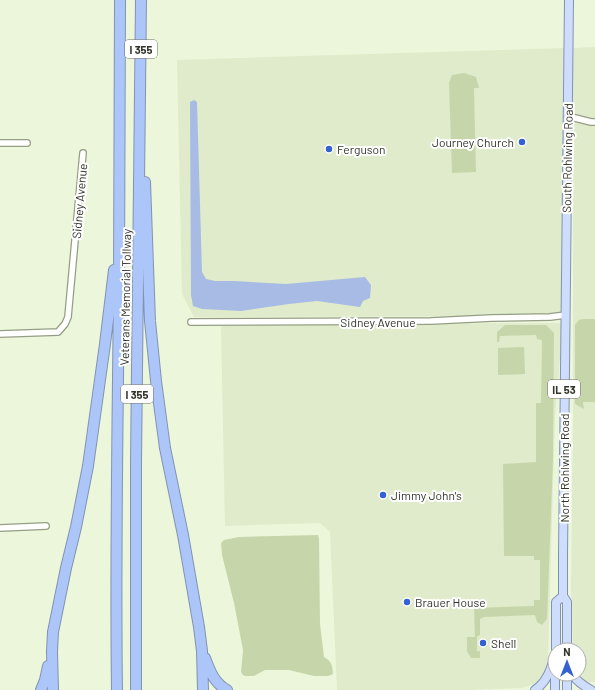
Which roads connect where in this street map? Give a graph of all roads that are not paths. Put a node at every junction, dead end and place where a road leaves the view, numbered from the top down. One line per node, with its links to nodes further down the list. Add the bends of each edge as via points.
1 (120, 0): 10 (highway, Veterans Memorial Tollway / I 355)
2 (141, 0): 4 (highway, Veterans Memorial Tollway / I 355)
3 (569, 0): 5 (main road, South Rohlwing Road / IL 53)
4 (140, 98): 19 (highway, via 150,321 156,381 165,448 183,535); 26 (highway, Veterans Memorial Tollway / I 355)
5 (567, 116): 6 (street); 11 (main road, South Rohlwing Road / IL 53)
6 (595, 122)
7 (0, 143): 8 (street)
8 (27, 143)
9 (83, 153): 13 (street, Sidney Avenue, via 68,317 65,324 58,332)
10 (120, 214): 20 (highway, via 88,466 66,568); 25 (highway, Veterans Memorial Tollway / I 355)
11 (566, 315): 12 (street, Sidney Avenue, via 431,321); 16 (main road, North Rohlwing Road / IL 53)
12 (191, 322)
13 (0, 334)
14 (46, 526): 15 (street)
15 (0, 528)
16 (563, 596): 17 (main road, North Rohlwing Road / IL 53, via 556,602); 18 (main road, North Rohlwing Road / IL 53, via 567,602)
17 (556, 642)
18 (567, 642)
19 (202, 651): 27 (highway); 28 (highway, via 212,676)
20 (52, 652): 23 (highway); 24 (highway)
21 (547, 677): 29 (main road)
22 (580, 682): 30 (main road)
23 (41, 690)
24 (53, 690)
25 (117, 690)
26 (136, 690)
27 (203, 690)
28 (227, 690)
29 (535, 690)
30 (591, 690)

